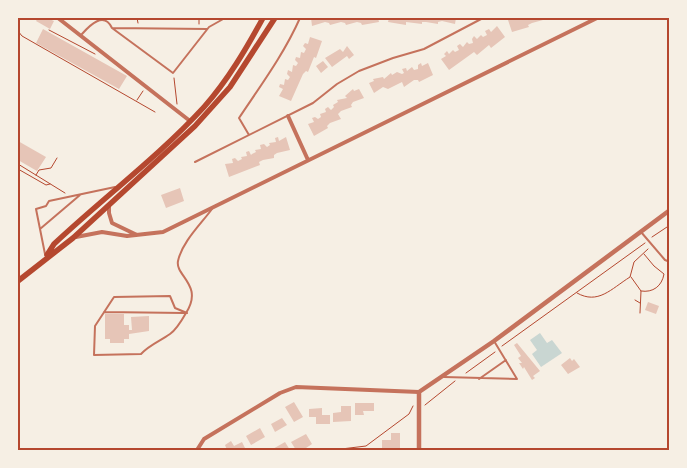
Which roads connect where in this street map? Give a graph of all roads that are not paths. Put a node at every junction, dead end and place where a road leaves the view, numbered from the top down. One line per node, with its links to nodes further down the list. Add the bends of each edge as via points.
1 (58, 18): 10 (street)
2 (225, 18): 9 (lane)
3 (263, 18): 12 (main road, via 223,83)
4 (275, 18): 18 (main road, via 230,87 195,126)
5 (300, 18): 13 (lane, via 272,70 239,118)
6 (483, 18): 11 (lane, via 424,49 360,71)
7 (597, 18): 14 (street)
8 (112, 28): 9 (lane); 9 (lane, via 173,72); 10 (lane, via 110,22 100,20 92,23)
9 (207, 30)
10 (81, 35): 12 (street)
11 (288, 116): 13 (lane); 14 (street)
12 (190, 121): 16 (main road)
13 (249, 135): 15 (lane)
14 (308, 160): 19 (street)
15 (195, 162)
16 (117, 187): 17 (lane); 25 (main road, via 54,244)
17 (82, 194): 21 (lane); 21 (lane, via 49,201 36,210)
18 (109, 204): 23 (street, via 108,214 112,223); 24 (main road)
19 (212, 209): 23 (street, via 163,232); 29 (lane, via 183,249 178,262 192,290)
20 (670, 210): 22 (street)
21 (40, 229): 25 (lane)
22 (641, 232): 26 (lane); 30 (street)
23 (136, 235): 24 (street, via 102,232)
24 (73, 238): 25 (main road)
25 (46, 257): 27 (main road)
26 (670, 262)
27 (18, 281)
28 (104, 312): 29 (lane); 29 (lane, via 114,297 170,296 175,308); 29 (lane, via 95,326 94,355 141,354 171,333)
29 (187, 313)
30 (494, 341): 31 (lane); 32 (street)
31 (506, 360): 33 (lane); 33 (lane, via 517,379)
32 (444, 377): 33 (lane); 34 (street)
33 (479, 379)
34 (419, 392): 35 (street, via 296,387 204,438); 36 (street)
35 (197, 450)
36 (419, 450)

